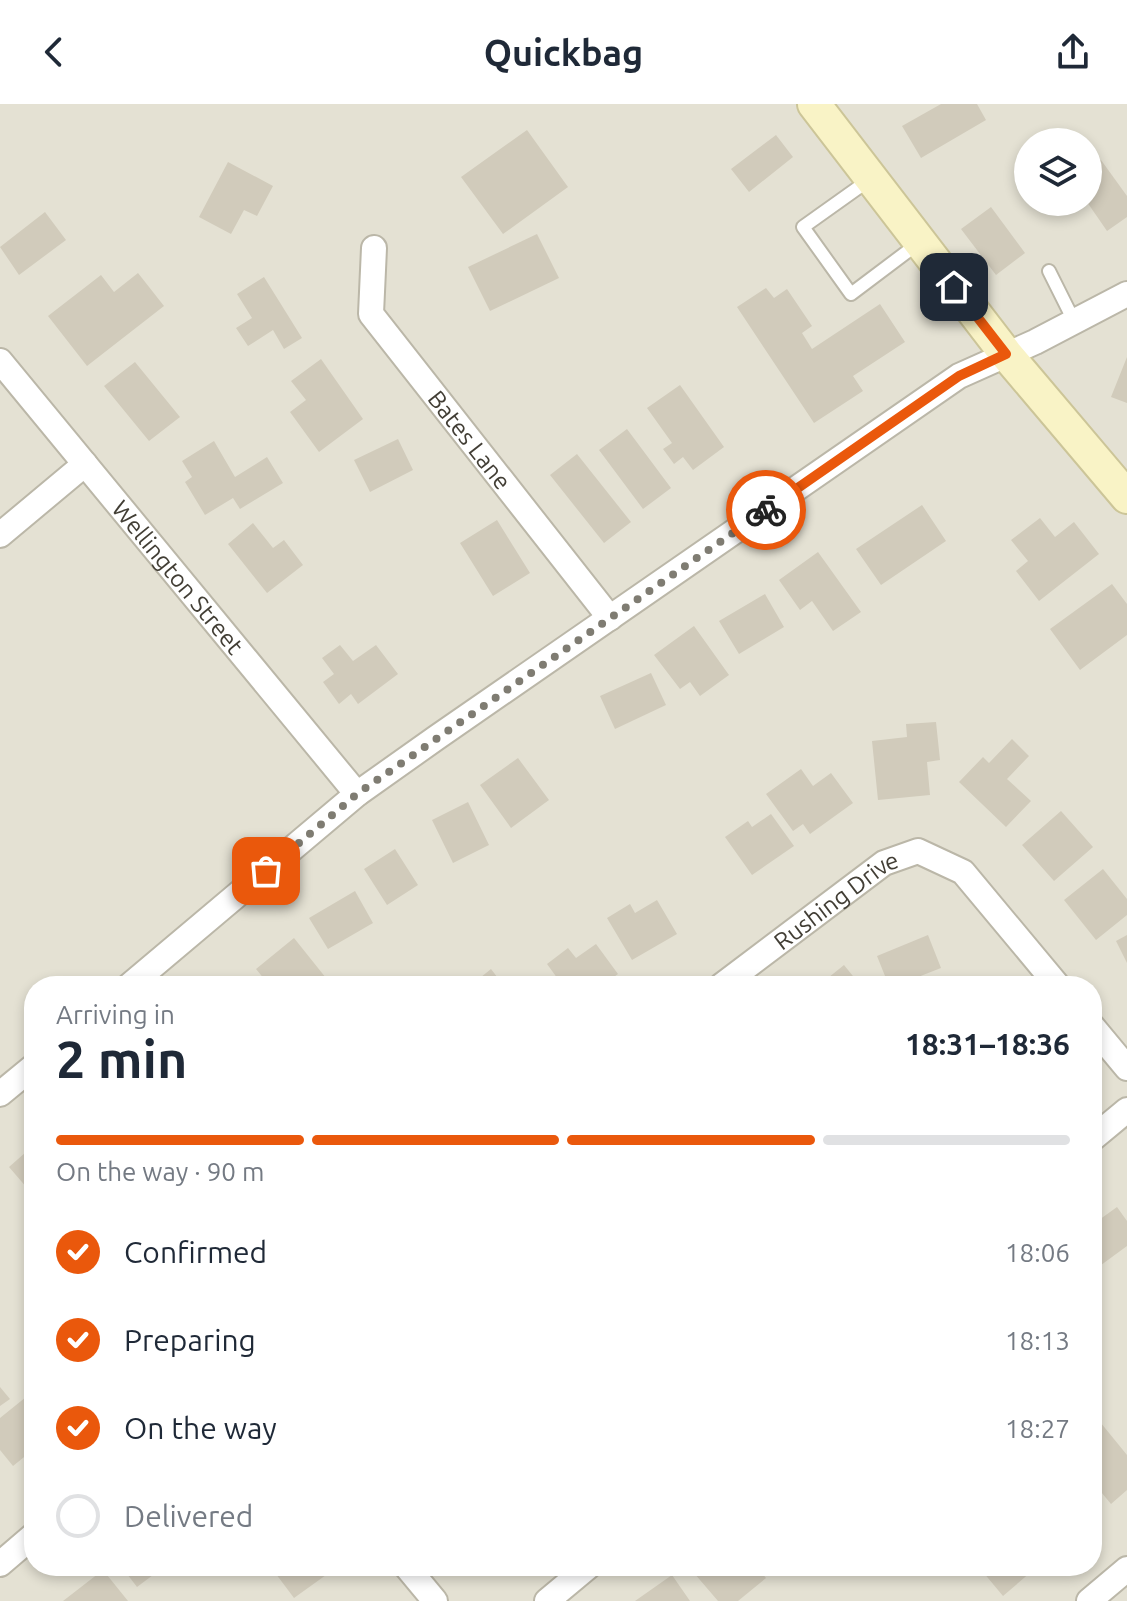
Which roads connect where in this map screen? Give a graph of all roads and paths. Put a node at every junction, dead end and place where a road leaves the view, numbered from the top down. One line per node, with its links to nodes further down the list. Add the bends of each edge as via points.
1 (814, 104): 2 (street)
2 (871, 178): 3 (street); 3 (lane, via 803,227 851,294)
3 (920, 242): 8 (street)
4 (374, 248): 13 (street, Bates Lane, via 371,314)
5 (1049, 271): 7 (lane)
6 (1127, 294): 7 (street)
7 (1074, 321): 8 (street)
8 (1006, 354): 11 (street); 13 (street, via 959,376)
9 (0, 361): 10 (street, Wellington Street)
10 (85, 464): 12 (street); 14 (street, Wellington Street)
11 (1127, 497)
12 (0, 535)
13 (610, 618): 14 (street)
14 (357, 794): 15 (street)
15 (141, 976)
16 (734, 976): 17 (street, Rushing Drive, via 884,863 918,851 963,872)
17 (1050, 976)
18 (1102, 1038): 19 (street)
19 (1127, 1068)
20 (24, 1074): 21 (street)
21 (0, 1094)
22 (1127, 1110): 23 (street)
23 (1102, 1131)
24 (24, 1544): 25 (street)
25 (0, 1564)
26 (1127, 1569): 31 (street)
27 (414, 1576): 29 (street)
28 (577, 1576): 30 (street)
29 (435, 1601)
30 (547, 1601)
31 (1089, 1601)

